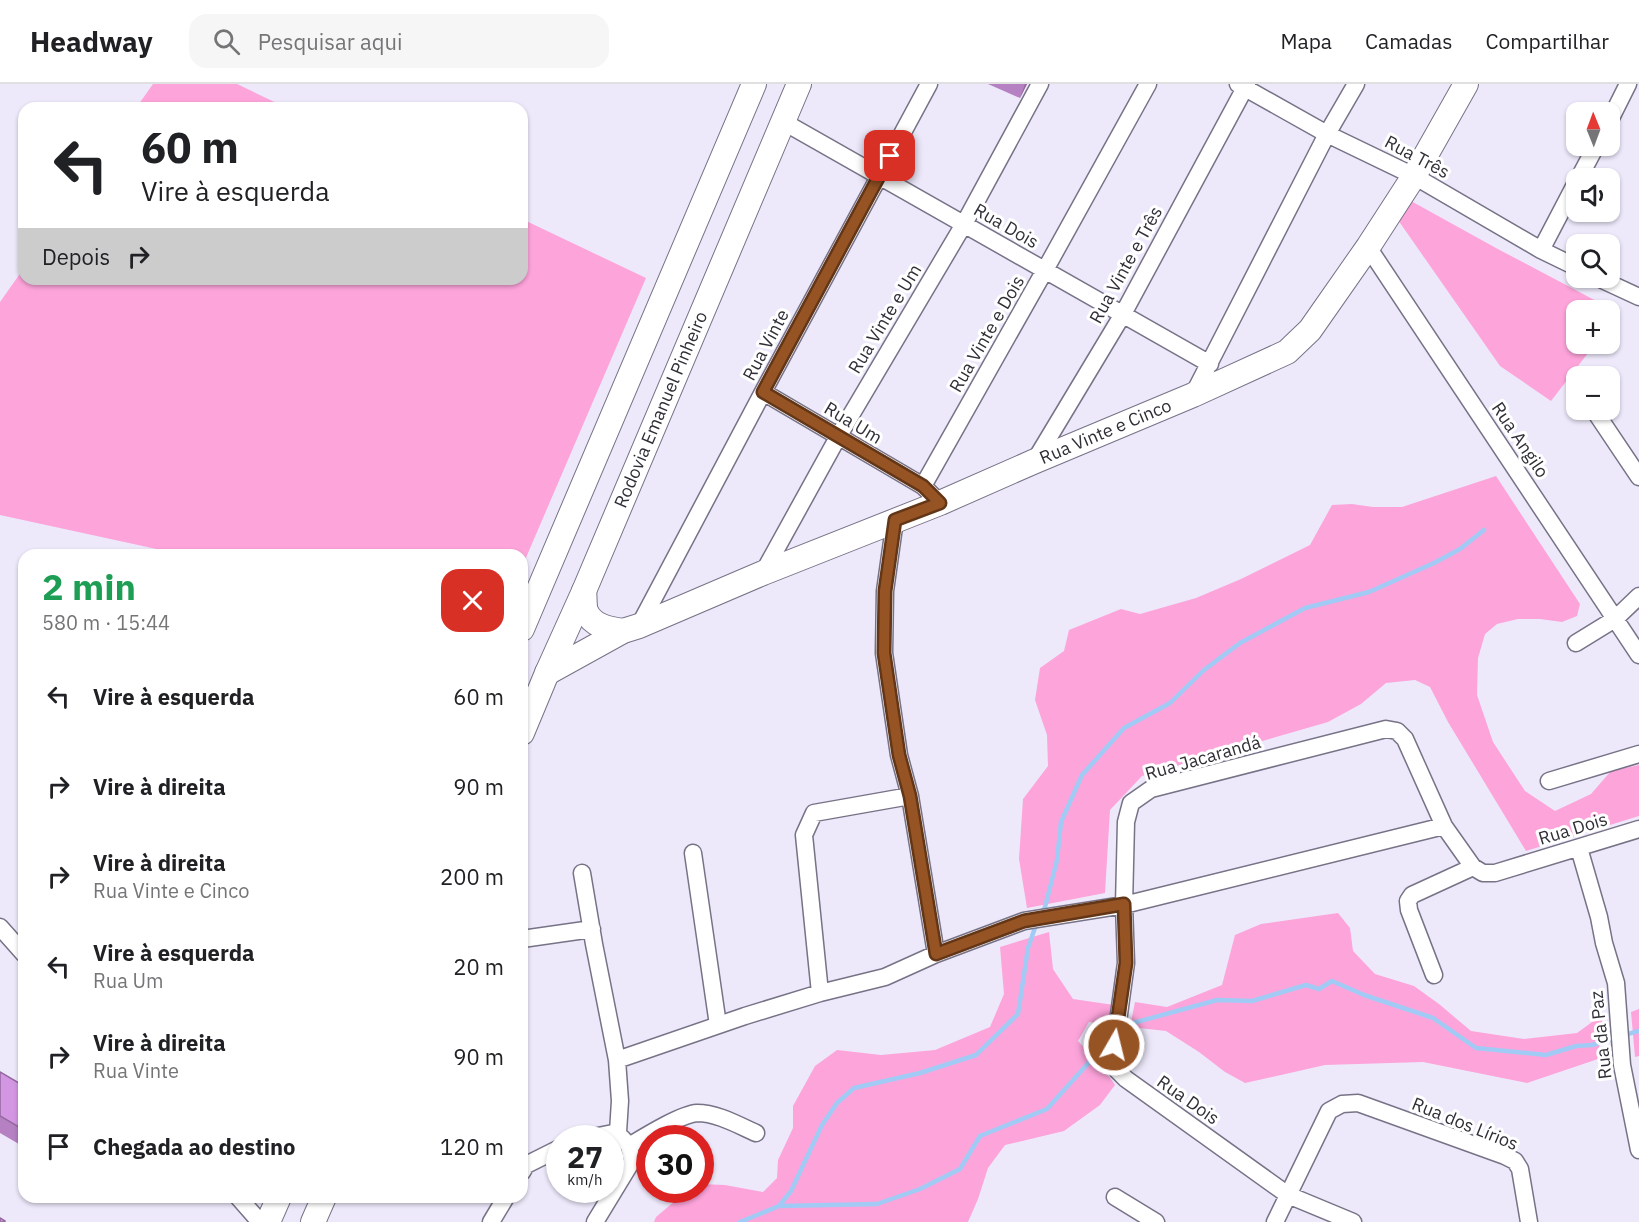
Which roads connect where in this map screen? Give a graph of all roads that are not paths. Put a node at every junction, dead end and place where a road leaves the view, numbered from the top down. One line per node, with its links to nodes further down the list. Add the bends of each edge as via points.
1 (754, 84): 37 (main road)
2 (799, 84): 11 (main road, Rodovia Emanuel Pinheiro)
3 (929, 84): 13 (street, Rua Vinte)
4 (1040, 84): 16 (street, Rua Vinte e Um)
5 (1148, 84): 20 (street, Rua Vinte e Dois)
6 (1356, 84): 12 (street)
7 (1466, 84): 14 (main road, Rua Vinte e Cinco)
8 (1628, 84): 10 (street)
9 (1243, 85): 12 (street, Rua Três); 23 (street, Rua Vinte e Três)
10 (1619, 102)
11 (782, 121): 13 (street, Rua Dois); 35 (main road, Rodovia Emanuel Pinheiro)
12 (1327, 134): 14 (street, Rua Três); 24 (street)
13 (879, 176): 16 (street, Rua Dois); 25 (street, Rua Vinte)
14 (1414, 176): 17 (main road, Rua Vinte e Cinco); 18 (street, Rua Três)
15 (1566, 202): 18 (street)
16 (964, 224): 20 (street, Rua Dois); 28 (street, Rua Vinte e Um)
17 (1368, 247): 26 (main road, Rua Vinte e Cinco, via 1310,330 1287,352); 38 (street, Rua Angilo)
18 (1541, 250): 19 (street, Rua Três)
19 (1566, 262)
20 (1045, 270): 23 (street, Rua Dois); 31 (street, Rua Vinte e Dois)
21 (1620, 288): 22 (street)
22 (1639, 297)
23 (1123, 314): 24 (street, Rua Dois); 29 (street, Rua Vinte e Três)
24 (1210, 364): 26 (street)
25 (763, 392): 28 (street, Rua Um); 39 (street, Rua Vinte)
26 (1193, 395): 29 (main road, Rua Vinte e Cinco)
27 (1601, 420): 30 (street)
28 (838, 437): 31 (street, Rua Um); 34 (street, Rua Vinte e Um)
29 (1033, 462): 32 (main road, Rua Vinte e Cinco)
30 (1639, 477)
31 (923, 486): 32 (street)
32 (940, 503): 33 (main road, Rua Vinte e Cinco)
33 (895, 520): 34 (main road, Rua Vinte e Cinco); 46 (street, via 885,591 884,653 899,755)
34 (763, 573): 39 (main road, Rua Vinte e Cinco)
35 (584, 591): 39 (main road, via 586,611 594,622 608,629); 42 (main road, Rodovia Emanuel Pinheiro)
36 (1639, 596): 38 (street)
37 (528, 615)
38 (1615, 619): 40 (street); 41 (street, Rua Angilo)
39 (631, 628): 42 (main road, Rua Vinte e Cinco)
40 (1576, 643)
41 (1639, 655)
42 (547, 673): 43 (main road, Rodovia Emanuel Pinheiro)
43 (528, 719)
44 (1639, 754): 45 (street)
45 (1549, 781)
46 (910, 796): 58 (street); 60 (street, via 814,813 804,835)
47 (1444, 826): 51 (street); 53 (street); 53 (street, Rua Jacarandá, via 1405,739 1397,731 1386,729 1151,789 1131,803 1126,822)
48 (1639, 829): 49 (street, Rua Dois)
49 (1579, 848): 51 (street, Rua Dois, via 1495,873 1483,873); 67 (street, Rua da Paz, via 1616,982 1622,1065)
50 (693, 853): 61 (street)
51 (1473, 867): 59 (street, via 1412,895 1408,901)
52 (582, 873): 55 (street)
53 (1124, 904): 58 (street, via 1024,921); 70 (street, Rua Dois, via 1126,963 1113,1058 1117,1070)
54 (0, 927): 57 (street)
55 (592, 930): 56 (street); 62 (street)
56 (528, 938)
57 (18, 947)
58 (936, 954): 60 (street, via 885,977)
59 (1434, 975)
60 (820, 993): 61 (street)
61 (718, 1025): 62 (street)
62 (617, 1060): 63 (street)
63 (618, 1125)
64 (756, 1132): 66 (street, via 696,1113)
65 (624, 1140): 66 (street)
66 (628, 1146): 80 (street, via 632,1161)
67 (1639, 1150)
68 (546, 1155): 69 (street)
69 (528, 1164)
70 (1288, 1195): 82 (street); 83 (street, Rua Dois); 84 (street, Rua dos Lírios, via 1329,1111 1342,1104 1358,1103 1515,1161 1521,1169)
71 (1115, 1197): 81 (street)
72 (243, 1203): 77 (street)
73 (276, 1203): 78 (main road)
74 (322, 1203): 76 (main road)
75 (502, 1203): 79 (street)
76 (315, 1221)
77 (260, 1222)
78 (268, 1222)
79 (491, 1222)
80 (594, 1222)
81 (1156, 1222)
82 (1275, 1222)
83 (1353, 1222)
84 (1529, 1222)

